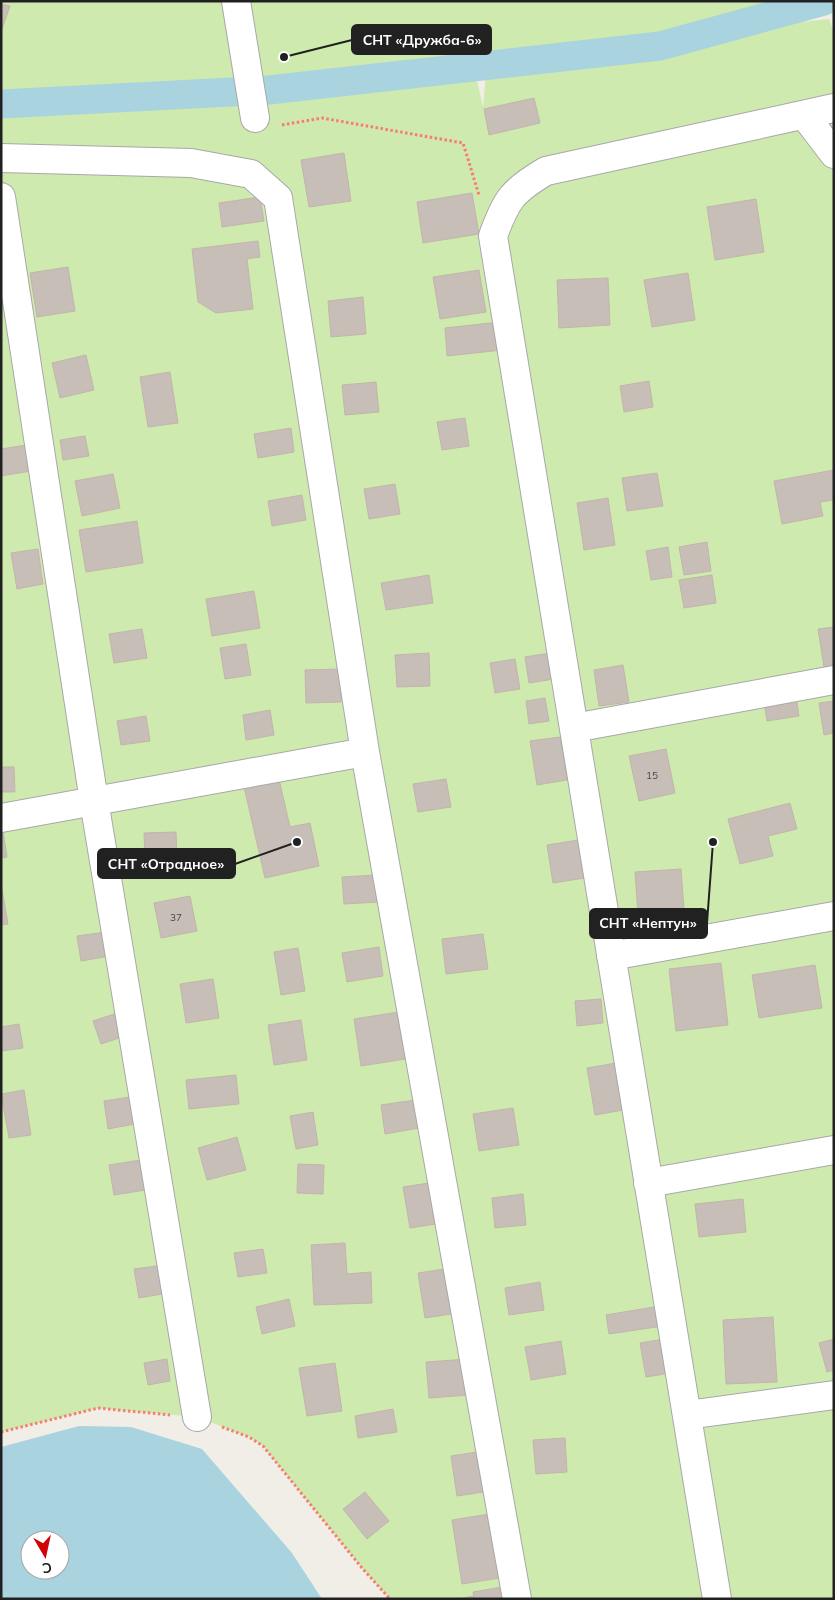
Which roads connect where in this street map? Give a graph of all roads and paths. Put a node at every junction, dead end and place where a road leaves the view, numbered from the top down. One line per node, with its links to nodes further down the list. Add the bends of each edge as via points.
1 (236, 1): 4 (street, via 244,46)
2 (834, 108): 3 (street)
3 (805, 116): 5 (street); 8 (street, via 546,171 523,184 504,205)
4 (265, 122): 8 (path, via 322,118 462,143)
5 (834, 154)
6 (1, 158): 11 (street, via 191,163 251,174 278,198)
7 (1, 197): 12 (street)
8 (493, 236): 10 (street)
9 (834, 680): 10 (street)
10 (574, 728): 15 (street)
11 (365, 752): 12 (street); 23 (street)
12 (94, 801): 13 (street); 20 (street)
13 (1, 818)
14 (834, 916): 15 (street)
15 (611, 956): 17 (street)
16 (834, 1150): 17 (street)
17 (648, 1183): 19 (street)
18 (834, 1395): 19 (street)
19 (687, 1415): 24 (street)
20 (197, 1417): 21 (path, via 98,1408); 22 (path, via 249,1437 263,1446)
21 (1, 1432)
22 (390, 1599)
23 (517, 1599)
24 (717, 1599)

